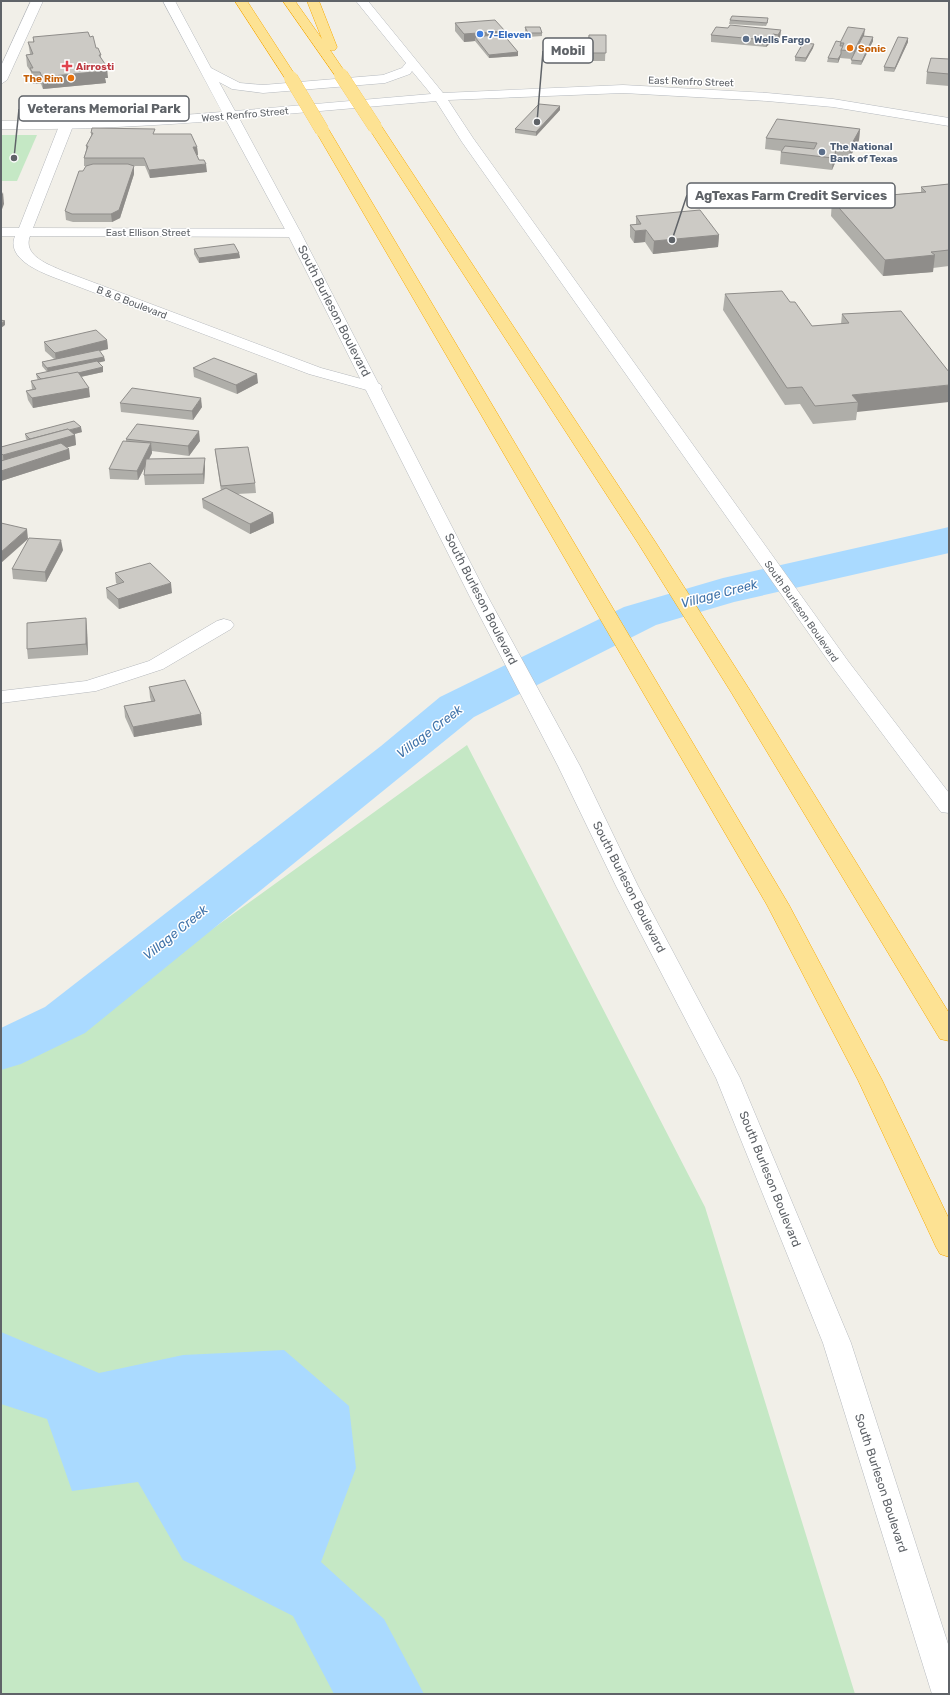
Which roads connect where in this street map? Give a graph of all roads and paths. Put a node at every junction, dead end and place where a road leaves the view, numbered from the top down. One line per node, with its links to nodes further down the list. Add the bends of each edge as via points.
1 (37, 1): 10 (main road)
2 (169, 1): 8 (main road, South Burleson Boulevard)
3 (241, 1): 32 (highway, bridge, via 322,130 778,905 870,1080)
4 (289, 1): 9 (highway)
5 (314, 1): 9 (highway)
6 (362, 1): 7 (main road, South Burleson Boulevard)
7 (412, 63): 8 (main road, via 406,71 385,79 263,89 237,86); 15 (main road, South Burleson Boulevard)
8 (206, 70): 18 (main road, South Burleson Boulevard)
9 (342, 75): 31 (highway, bridge, via 647,543)
10 (1, 80)
11 (714, 82): 15 (main road, East Renfro Street, via 589,80)
12 (730, 82): 13 (main road, East Renfro Street)
13 (767, 85): 14 (main road, via 765,88 754,90 654,86); 16 (main road, East Renfro Street)
14 (623, 89): 15 (main road, East Renfro Street); 21 (main road, East Renfro Street, via 825,102)
15 (436, 91): 18 (main road, West Renfro Street); 30 (main road, South Burleson Boulevard, via 467,139 841,665)
16 (845, 92)
17 (162, 108): 18 (main road)
18 (227, 109): 23 (main road, West Renfro Street, via 142,123); 26 (main road, South Burleson Boulevard)
19 (131, 111): 20 (main road)
20 (1, 115)
21 (949, 122)
22 (1, 125): 23 (main road, West Renfro Street)
23 (66, 126): 25 (main road, B & G Boulevard)
24 (1, 232): 25 (main road, East Ellison Street)
25 (24, 232): 26 (main road, East Ellison Street); 27 (main road, B & G Boulevard, via 21,246 24,255 58,274 315,371)
26 (294, 233): 27 (main road, South Burleson Boulevard)
27 (374, 388): 33 (main road, South Burleson Boulevard, via 479,597 569,766 627,886 732,1085 837,1344)
28 (224, 624): 29 (main road, via 156,665 89,687)
29 (1, 697)
30 (949, 807)
31 (949, 1033)
32 (949, 1247)
33 (948, 1694)

